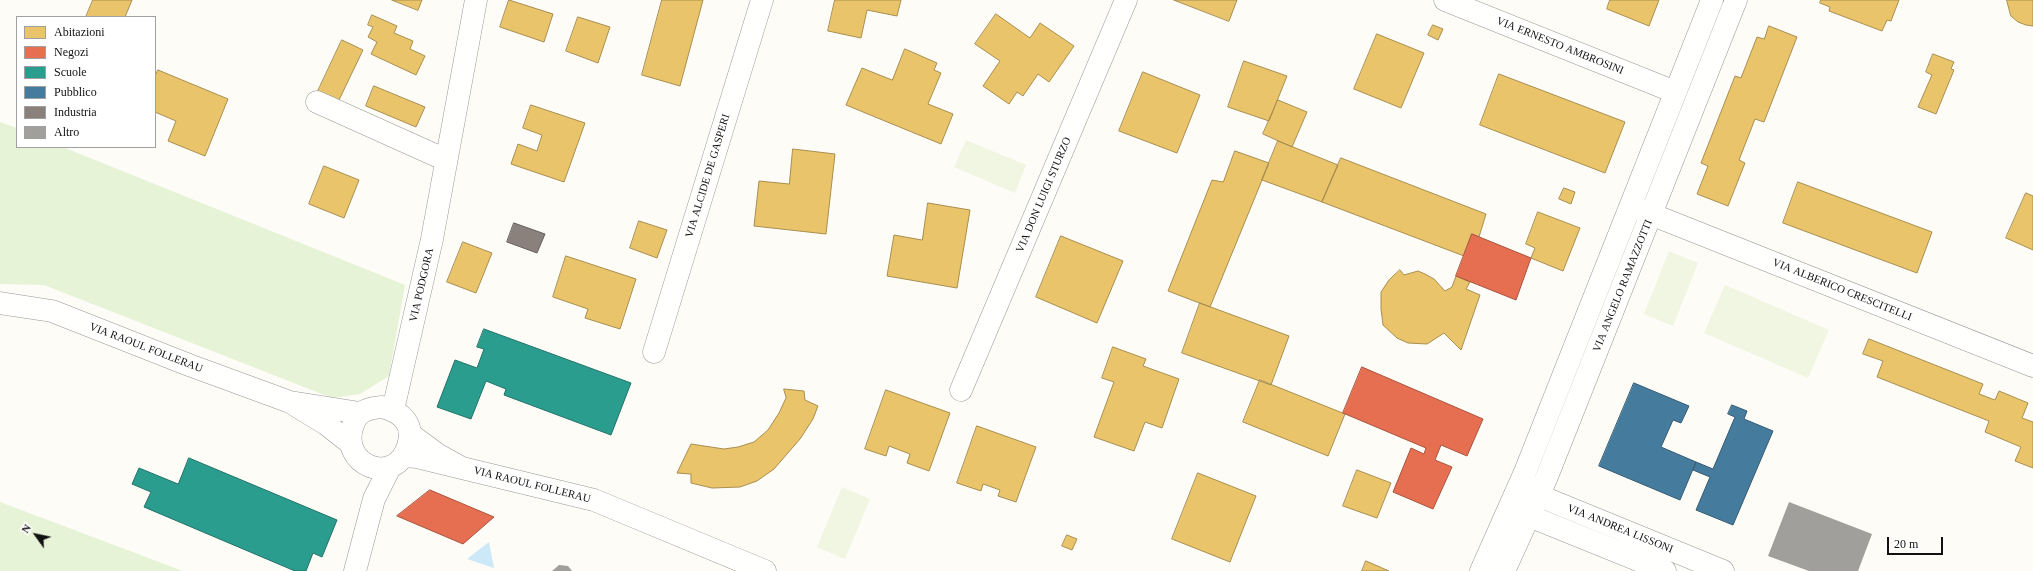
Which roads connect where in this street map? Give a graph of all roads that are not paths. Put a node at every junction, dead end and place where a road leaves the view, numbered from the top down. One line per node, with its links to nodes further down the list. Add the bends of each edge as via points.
1 (476, 0): 9 (street, VIA PODGORA)
2 (762, 0): 13 (street, VIA ALCIDE DE GASPERI)
3 (1126, 0): 15 (street, VIA DON LUIGI STURZO)
4 (1445, 0): 7 (street, VIA ERNESTO AMBROSINI)
5 (1712, 0): 7 (street, VIA ANGELO RAMAZZOTTI)
6 (1736, 0): 11 (street, VIA ANGELO RAMAZZOTTI)
7 (1675, 92): 10 (street, VIA ANGELO RAMAZZOTTI)
8 (317, 102): 9 (street)
9 (446, 160): 17 (street, VIA PODGORA, via 432,239)
10 (1631, 206): 11 (street, VIA ALBERICO CRESCITELLI); 23 (street, VIA ANGELO RAMAZZOTTI)
11 (1652, 214): 14 (street, VIA ALBERICO CRESCITELLI); 24 (street, VIA ANGELO RAMAZZOTTI)
12 (0, 304): 16 (street, VIA RAOUL FOLLERAU, via 52,311)
13 (654, 352)
14 (2033, 366)
15 (961, 390)
16 (290, 402): 18 (street, VIA RAOUL FOLLERAU); 20 (street, VIA RAOUL FOLLERAU, via 313,414)
17 (394, 410): 18 (street, via 382,407); 19 (street, via 409,425)
18 (360, 413): 20 (street, via 353,422 349,435)
19 (410, 434): 21 (street); 22 (street, VIA RAOUL FOLLERAU)
20 (350, 443): 21 (street, via 358,459 367,466 380,469)
21 (397, 462): 22 (street, VIA RAOUL FOLLERAU, via 416,457); 26 (street, via 374,499)
22 (462, 468): 27 (street, VIA RAOUL FOLLERAU, via 587,497)
23 (1518, 488): 24 (street, VIA ANDREA LISSONI); 25 (street, VIA ANGELO RAMAZZOTTI)
24 (1534, 506): 25 (street, VIA ANDREA LISSONI); 29 (street, VIA ANGELO RAMAZZOTTI); 30 (street, VIA ANDREA LISSONI); 31 (street, VIA ANDREA LISSONI)
25 (1509, 508): 28 (street, VIA ANGELO RAMAZZOTTI)
26 (355, 571)
27 (765, 571)
28 (1481, 571)
29 (1504, 571)
30 (1665, 571)
31 (1723, 571)

